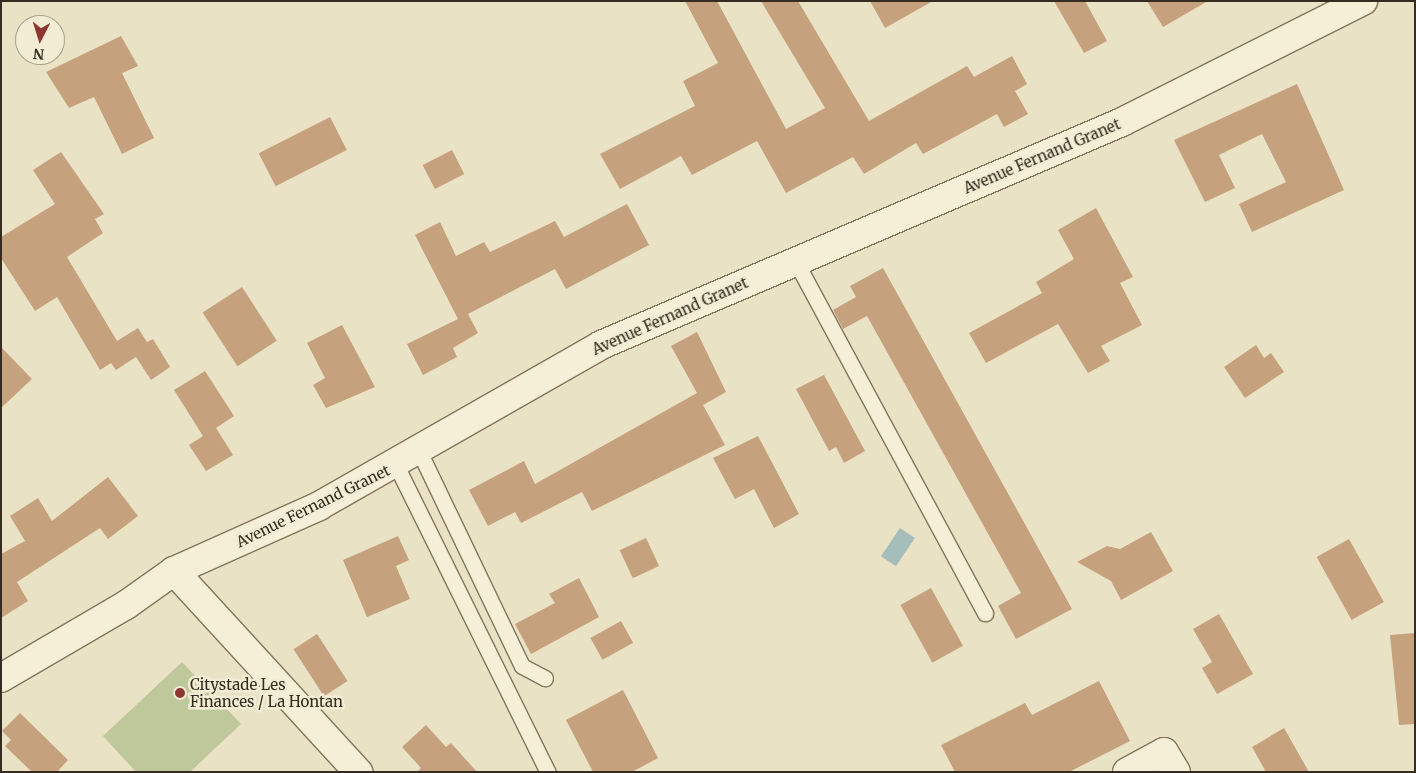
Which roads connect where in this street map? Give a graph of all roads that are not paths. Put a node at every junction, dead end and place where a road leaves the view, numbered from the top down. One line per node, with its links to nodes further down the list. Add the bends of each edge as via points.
1 (1364, 1): 2 (street, Avenue Fernand Granet, via 1122,122)
2 (796, 262): 3 (street, Avenue Fernand Granet, via 601,345); 5 (lane)
3 (407, 458): 4 (street, Avenue Fernand Granet, via 319,506); 7 (lane, via 522,666); 9 (lane)
4 (174, 571): 6 (street, Avenue Fernand Granet, via 126,605); 8 (street)
5 (985, 613)
6 (1, 678)
7 (545, 678)
8 (358, 772)
9 (548, 772)
10 (1127, 772): 11 (street, via 1164,752)
11 (1176, 772)

